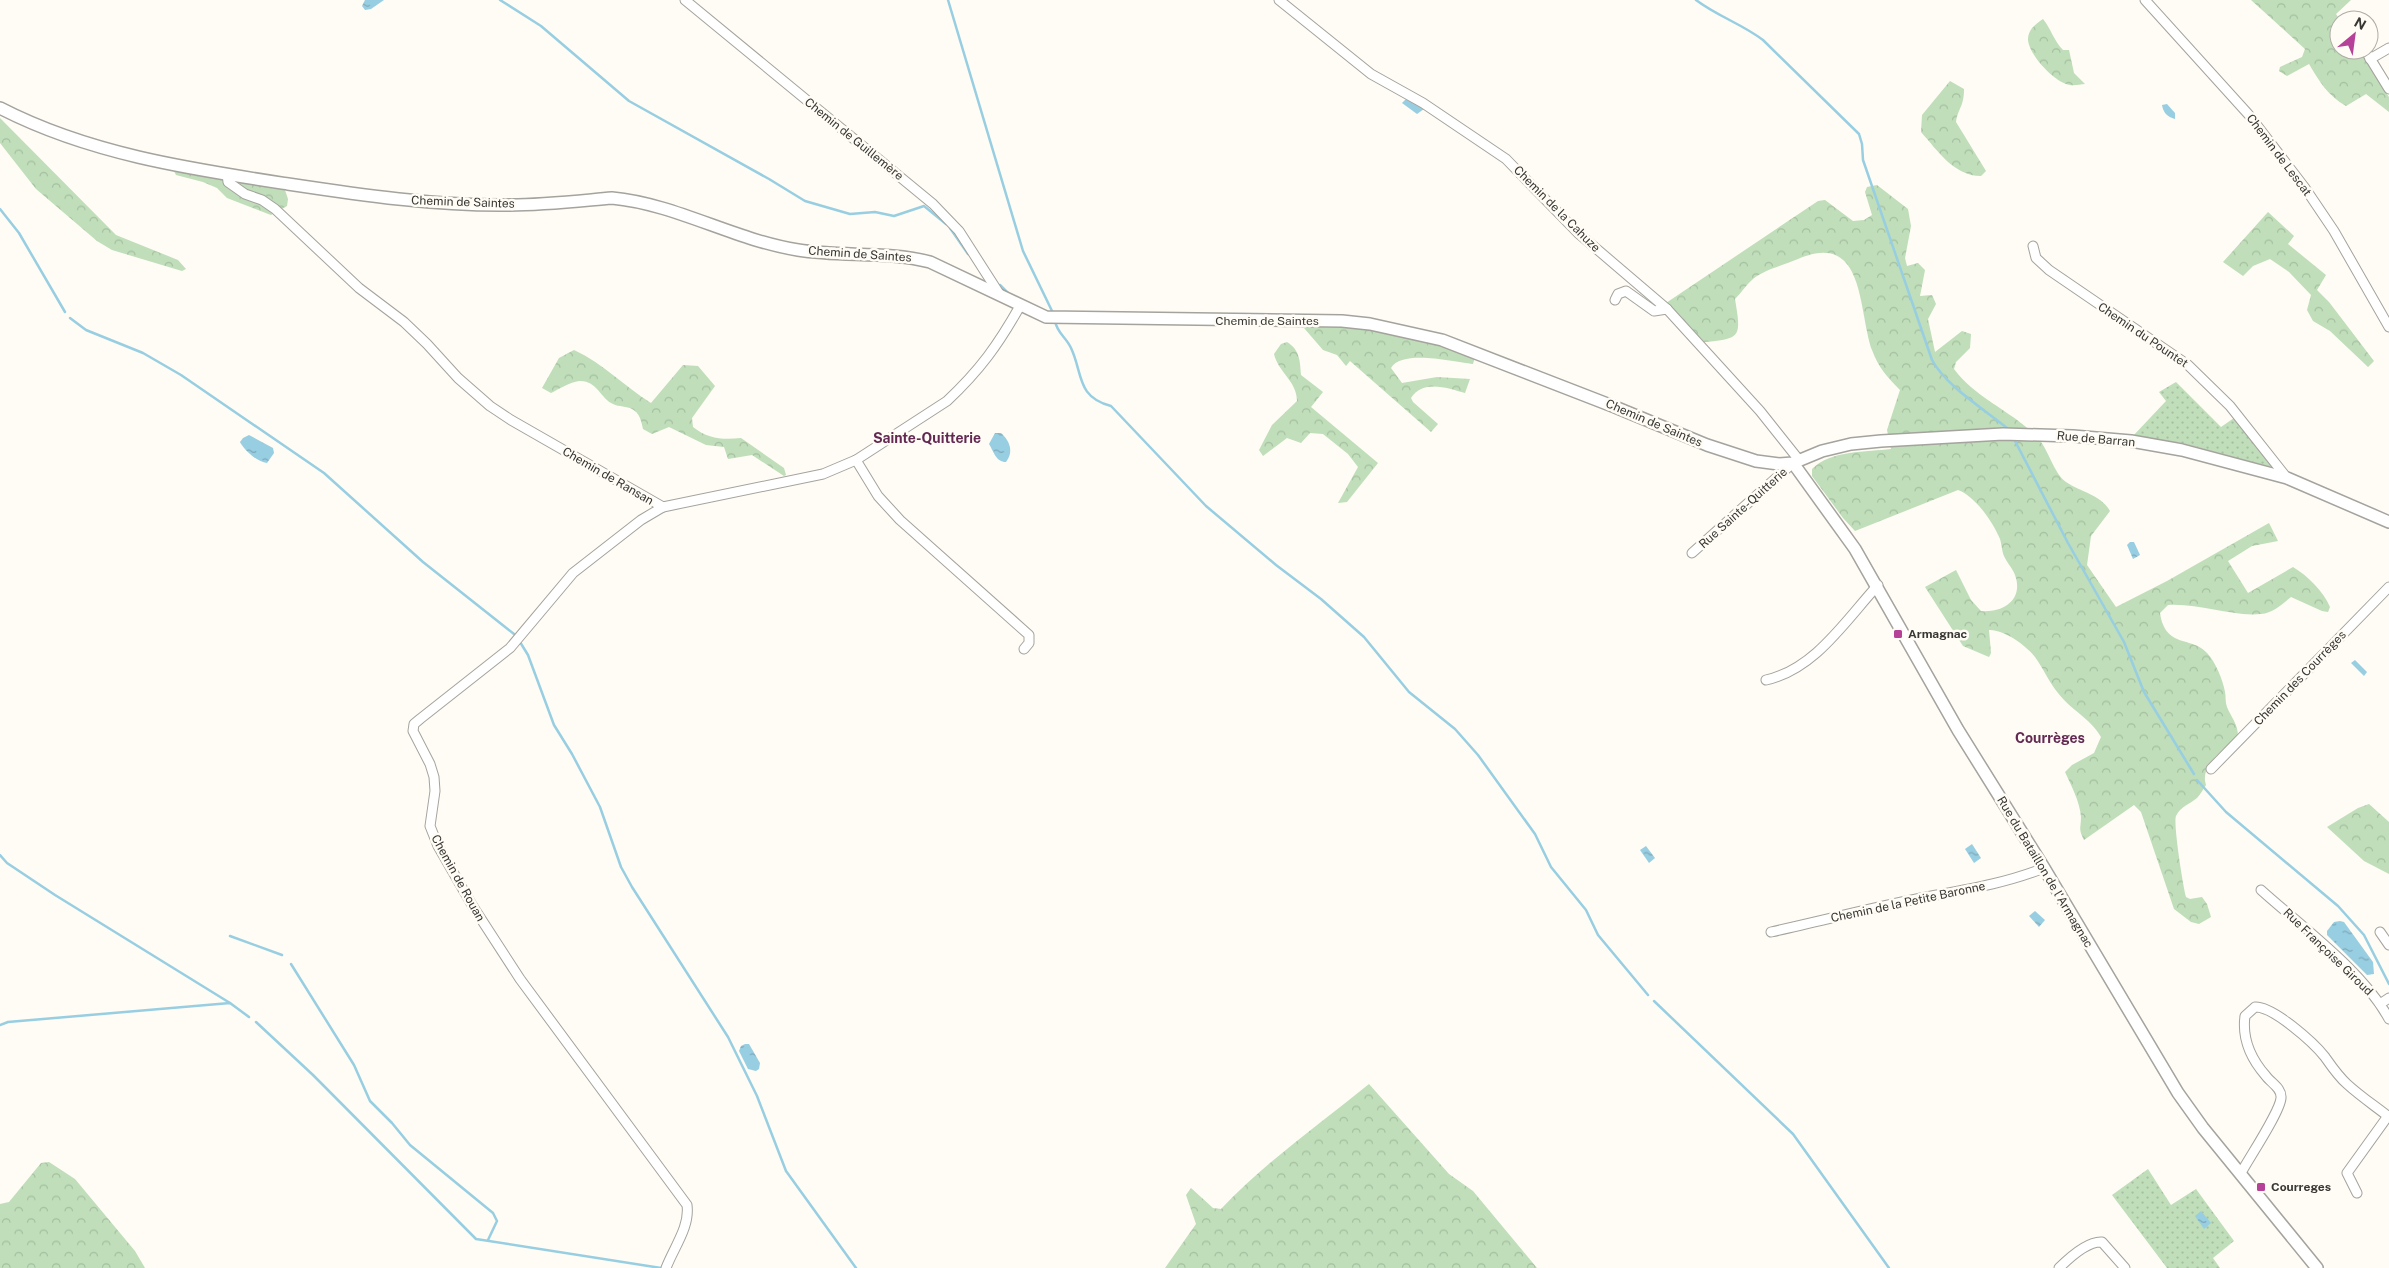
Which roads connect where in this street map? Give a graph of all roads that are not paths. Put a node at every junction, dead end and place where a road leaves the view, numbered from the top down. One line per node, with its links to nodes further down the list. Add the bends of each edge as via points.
1 (685, 0): 9 (street, Chemin de Guillemère, via 933,204 959,231)
2 (1279, 0): 12 (street, Chemin de la Cahuze, via 1371,74 1423,103 1506,159 1578,233)
3 (2145, 0): 13 (street, Chemin de Lescat, via 2249,115 2305,188)
4 (2371, 60): 5 (street)
5 (2389, 89)
6 (0, 108): 7 (street, Chemin de Saintes, via 90,145)
7 (227, 174): 9 (street, Chemin de Saintes, via 404,200 510,205 612,198 629,200 741,236 798,250 911,257 930,262); 17 (street, Chemin de Ransan, via 228,182 236,189 275,208 359,288 404,322 490,406)
8 (2032, 246): 16 (street, Chemin du Pountet, via 2036,258 2049,270 2169,350 2206,381)
9 (1002, 297): 11 (street, Chemin de Saintes)
10 (1615, 300): 12 (street, via 1618,294 1626,291 1654,311)
11 (1020, 306): 14 (street, Chemin de Ransan, via 988,358 952,396); 15 (street, Chemin de Saintes, via 1046,317 1062,318 1370,324 1442,340 1736,456 1779,464)
12 (1667, 309): 15 (street, Chemin de la Cahuze, via 1760,411)
13 (2389, 327)
14 (856, 460): 17 (street, Chemin de Ransan, via 810,478); 22 (street, via 878,496 900,520 1030,635 1030,643)
15 (1796, 462): 16 (street, Rue de Barran, via 1851,444 2003,434 2131,441 2182,450); 19 (street, Rue Sainte-Quitterie); 20 (street, Rue du Bataillon de l'Armagnac, via 1850,539)
16 (2287, 478): 18 (street, Rue de Barran)
17 (663, 507): 36 (street, Chemin de Rouan, via 573,572 510,648 420,718 413,731 434,777 430,826 457,880 520,979 687,1205 686,1224)
18 (2389, 522)
19 (1692, 553)
20 (1878, 586): 23 (street, via 1811,658 1783,676); 25 (street, Rue du Bataillon de l'Armagnac, via 1958,730)
21 (2389, 587): 24 (street, Chemin des Courrèges)
22 (1024, 649)
23 (1766, 680)
24 (2211, 769)
25 (2044, 868): 27 (street, Chemin de la Petite Baronne, via 1987,886); 34 (street, Rue du Bataillon de l'Armagnac, via 2178,1093)
26 (2261, 890): 31 (street, Rue Françoise Giroud, via 2340,960)
27 (1771, 932)
28 (2380, 932): 29 (street)
29 (2389, 945)
30 (2389, 998): 31 (street)
31 (2380, 1004): 32 (street, Rue Françoise Giroud)
32 (2389, 1019)
33 (2388, 1117): 34 (street, via 2348,1086 2303,1035 2268,1010 2255,1007 2245,1016 2248,1050 2281,1096); 35 (street, via 2347,1173)
34 (2241, 1174): 39 (street, Rue du Bataillon de l'Armagnac)
35 (2357, 1193)
36 (666, 1268)
37 (2059, 1268): 38 (street, via 2095,1241 2102,1242)
38 (2125, 1268)
39 (2317, 1268)

